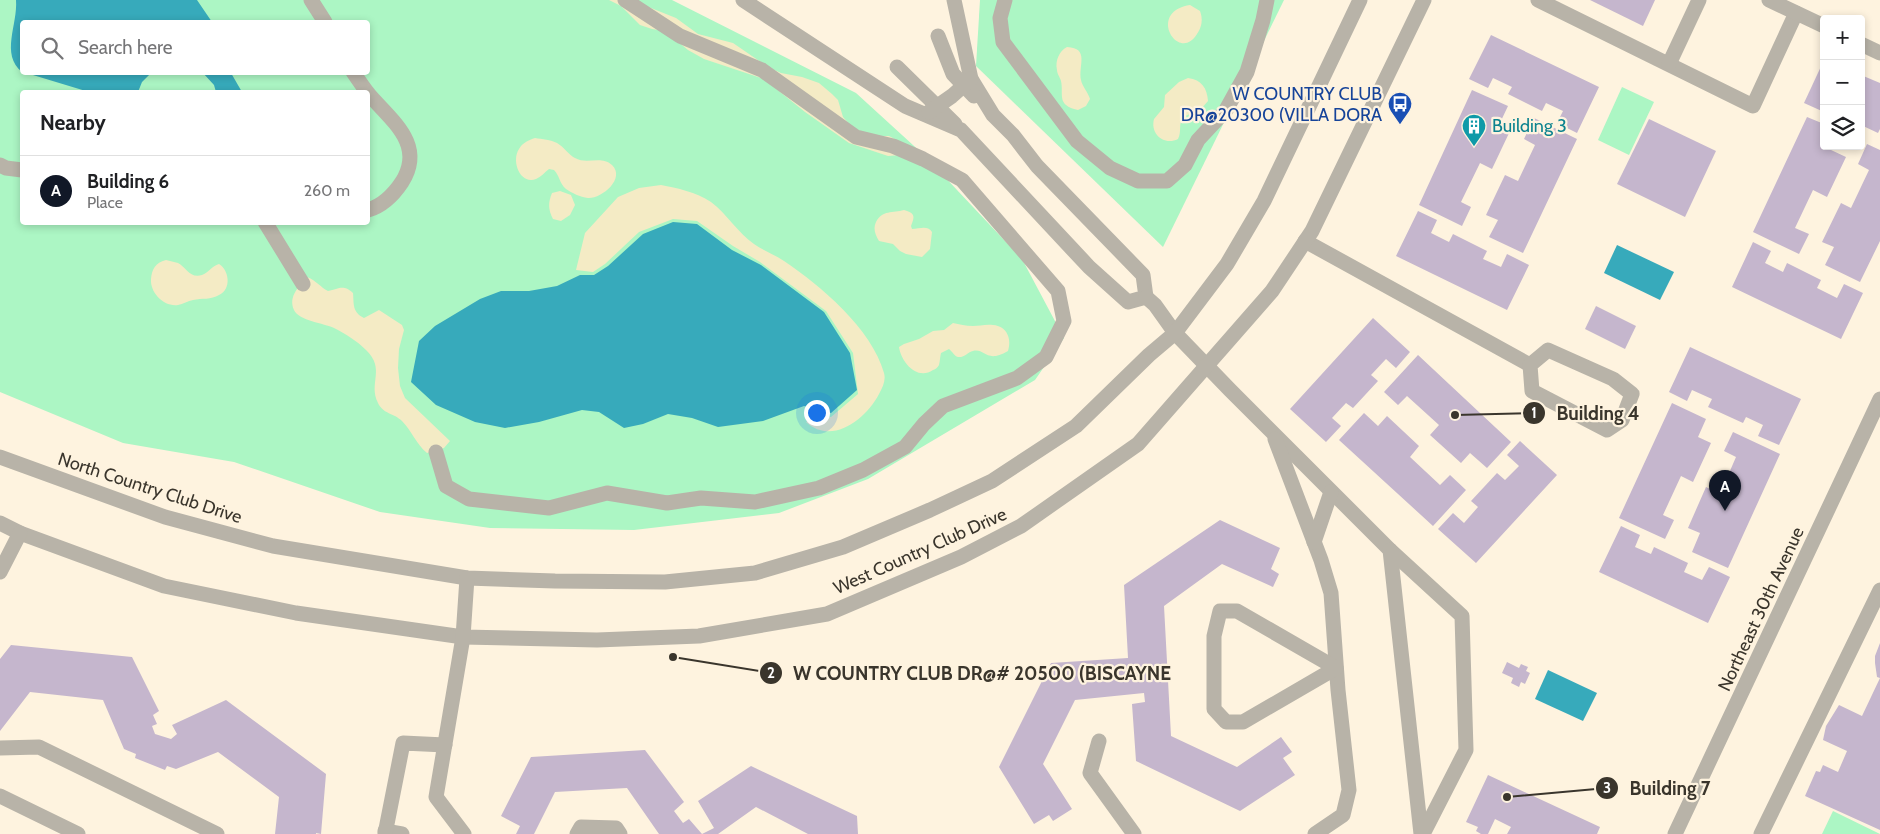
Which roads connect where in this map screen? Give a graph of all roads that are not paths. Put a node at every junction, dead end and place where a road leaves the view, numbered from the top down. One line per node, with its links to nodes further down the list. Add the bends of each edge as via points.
1 (311, 0): 13 (street)
2 (625, 0): 37 (street, via 680,36 762,70 856,137 893,146 962,180 1058,291 1064,321 1046,357 1017,378 943,406 905,447 819,488 754,502 701,498 667,503 607,493 549,508 469,499 446,486)
3 (743, 0): 24 (street, via 905,106)
4 (954, 0): 21 (street)
5 (1005, 0): 6 (street, via 1000,18 1003,42 1077,141 1110,168 1138,181 1167,181 1186,165 1198,140 1226,110 1247,72)
6 (1267, 0)
7 (1360, 0): 32 (street, West Country Club Drive, via 1264,201 1227,264)
8 (1424, 0): 29 (street, West Country Club Drive)
9 (1538, 0): 18 (street)
10 (1699, 0): 18 (street)
11 (1769, 0): 12 (street)
12 (1796, 13): 14 (street); 18 (street, via 1753,106)
13 (324, 20)
14 (1820, 24)
15 (938, 36): 21 (street, via 953,74)
16 (1865, 46): 17 (street)
17 (1880, 53)
18 (1669, 64)
19 (897, 67): 24 (street)
20 (355, 75): 22 (street)
21 (968, 82): 24 (street); 31 (street, via 1037,166 1143,275)
22 (366, 90)
23 (370, 96): 27 (street, via 398,126 410,147 409,171 395,194)
24 (931, 110): 31 (street, via 961,130 1089,267 1128,302)
25 (0, 165): 26 (street)
26 (20, 170)
27 (370, 209)
28 (266, 225): 30 (street)
29 (1305, 241): 33 (street); 34 (street, West Country Club Drive, via 1272,292)
30 (302, 284)
31 (1146, 297): 32 (street)
32 (1175, 333): 34 (street); 45 (street, West Country Club Drive, via 1076,426 992,481 843,547 755,574 665,582)
33 (1530, 365): 33 (street, via 1532,390 1607,430 1622,420 1632,394 1613,380 1548,350)
34 (1207, 366): 36 (street); 47 (street, West Country Club Drive, via 1138,444 1021,526 961,557 827,614 699,636 597,640)
35 (1880, 399): 63 (street, Northeast 30th Avenue)
36 (1273, 434): 39 (street); 42 (street)
37 (436, 452)
38 (0, 457): 45 (street, North Country Club Drive, via 165,517 273,546)
39 (1331, 492): 42 (street); 43 (street)
40 (0, 523): 41 (street)
41 (20, 533): 44 (street); 47 (street, via 164,586 296,613)
42 (1314, 542): 48 (street, via 1331,593)
43 (1390, 550): 62 (street); 62 (street, via 1462,616 1466,750)
44 (0, 572)
45 (467, 578): 47 (street)
46 (1880, 590): 64 (street)
47 (463, 636): 50 (street)
48 (1336, 668): 48 (street, via 1237,611 1220,611 1214,636 1214,710 1226,722 1243,722); 61 (street, via 1349,790 1343,815)
49 (1099, 741): 60 (street, via 1090,773)
50 (445, 745): 53 (street, via 403,743); 57 (street, via 436,797)
51 (0, 748): 55 (street, via 39,747)
52 (0, 796): 54 (street)
53 (385, 832): 56 (street)
54 (78, 834)
55 (217, 834)
56 (402, 834)
57 (464, 834)
58 (577, 834): 59 (street, via 581,827 616,828)
59 (620, 834)
60 (1134, 834)
61 (1315, 834)
62 (1422, 834)
63 (1676, 834)
64 (1761, 834)

